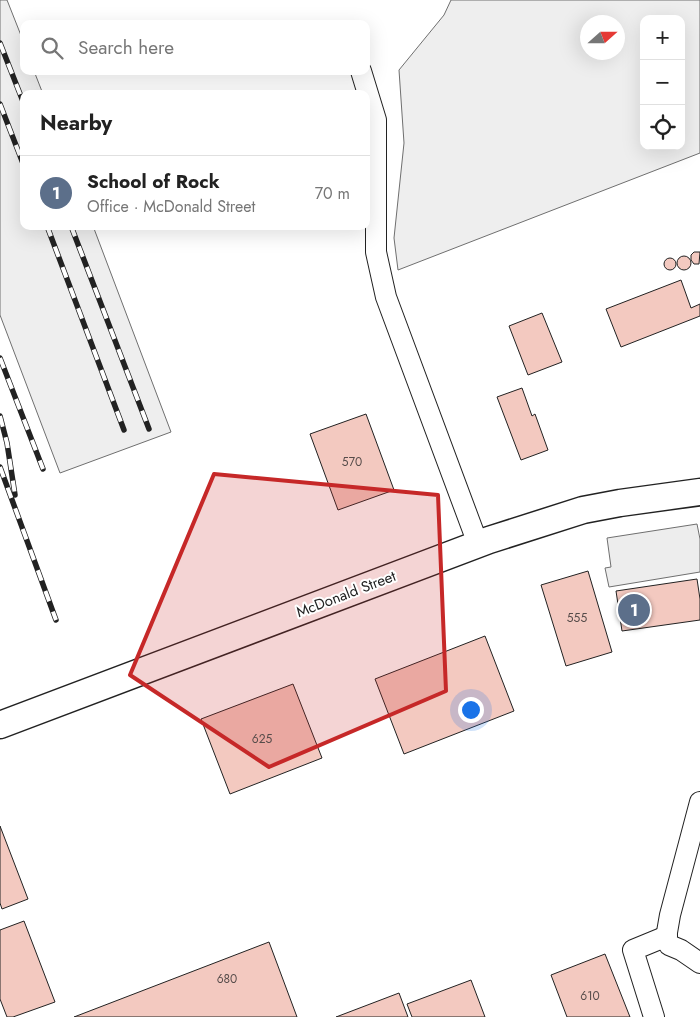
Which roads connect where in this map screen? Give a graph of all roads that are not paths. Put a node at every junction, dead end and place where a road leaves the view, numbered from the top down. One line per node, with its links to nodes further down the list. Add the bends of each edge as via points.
1 (362, 75): 2 (lane)
2 (367, 90)
3 (370, 100): 5 (lane, via 376,120 376,252 386,297)
4 (700, 492): 5 (main road, McDonald Street, via 583,510)
5 (478, 544): 6 (main road, McDonald Street)
6 (0, 725)
7 (700, 802): 8 (lane)
8 (667, 936): 9 (lane, via 668,944); 10 (lane, via 633,950)
9 (700, 963)
10 (654, 1017)

